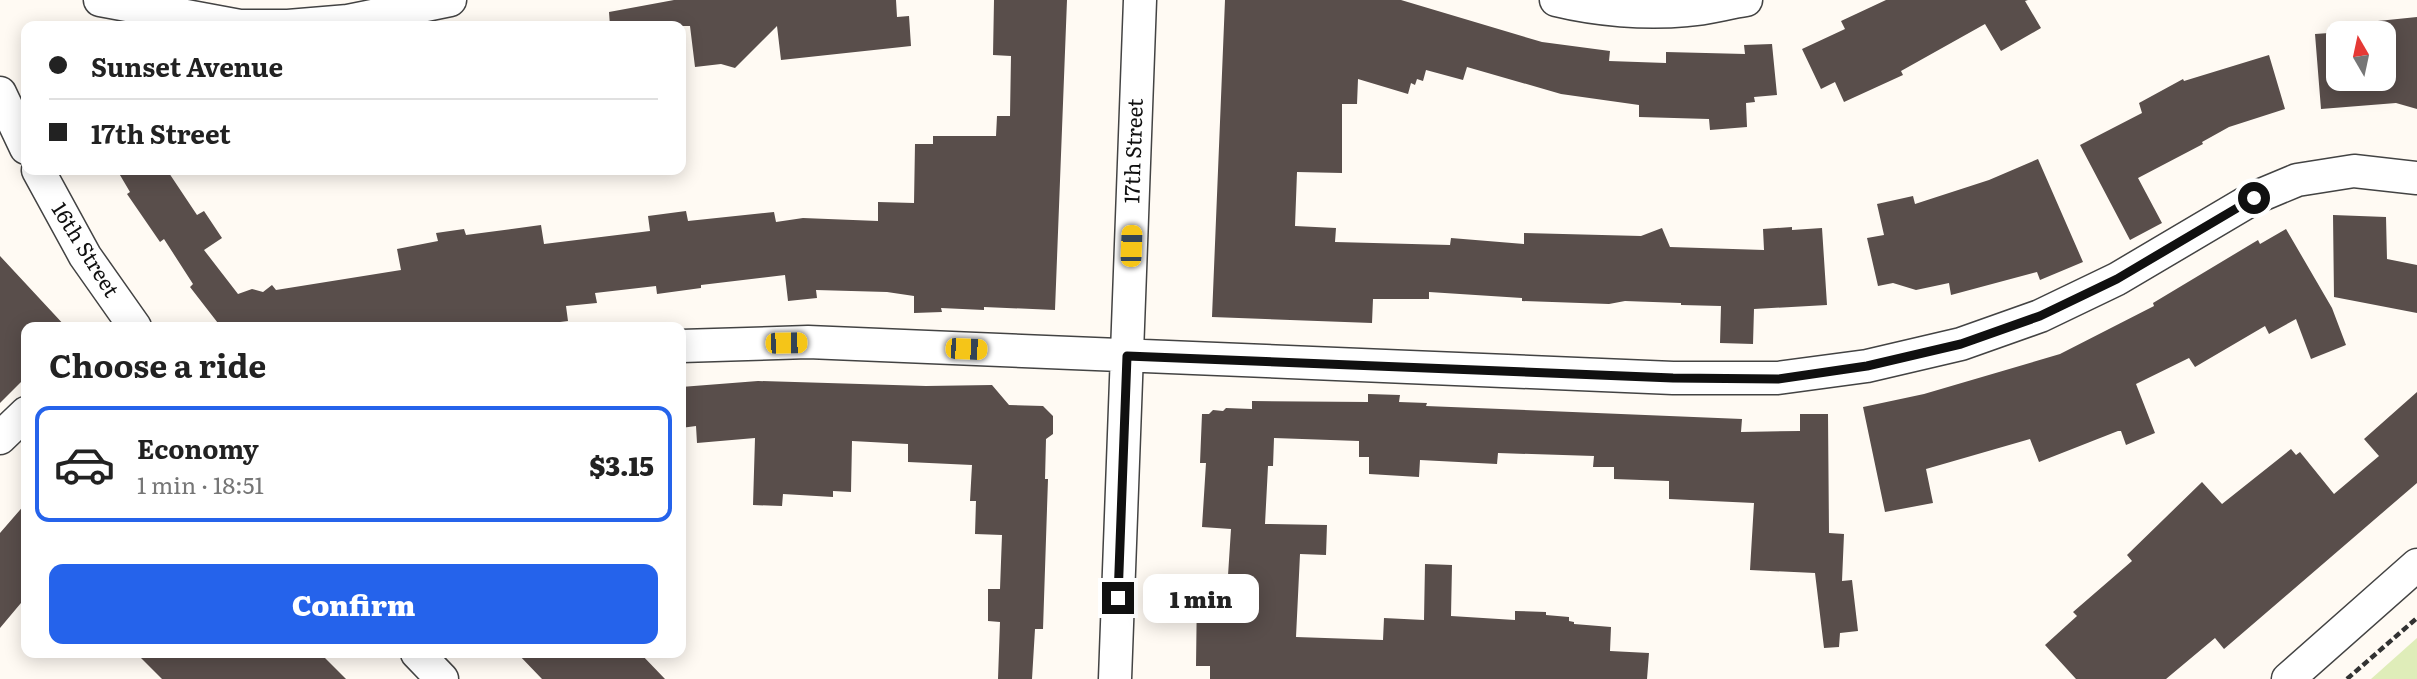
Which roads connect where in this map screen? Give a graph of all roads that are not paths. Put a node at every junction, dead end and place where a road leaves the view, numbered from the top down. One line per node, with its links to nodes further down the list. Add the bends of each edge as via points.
1 (100, 0): 6 (street)
2 (450, 0): 7 (street)
3 (1140, 0): 14 (street, 17th Street)
4 (1556, 0): 5 (street, via 1631,10 1687,10)
5 (1746, 0)
6 (213, 21)
7 (348, 21)
8 (0, 93): 9 (street)
9 (21, 137)
10 (41, 175): 12 (street, 16th Street)
11 (2417, 178): 14 (street, via 2354,171 2297,180 2254,198 2117,279 2040,316 1961,344 1867,366 1778,379)
12 (125, 322)
13 (686, 346): 14 (street, via 808,342)
14 (1127, 356): 20 (street, 17th Street)
15 (21, 418): 16 (street)
16 (0, 438)
17 (2417, 565): 21 (street)
18 (422, 658): 19 (street)
19 (442, 679)
20 (1115, 679)
21 (2288, 679)

